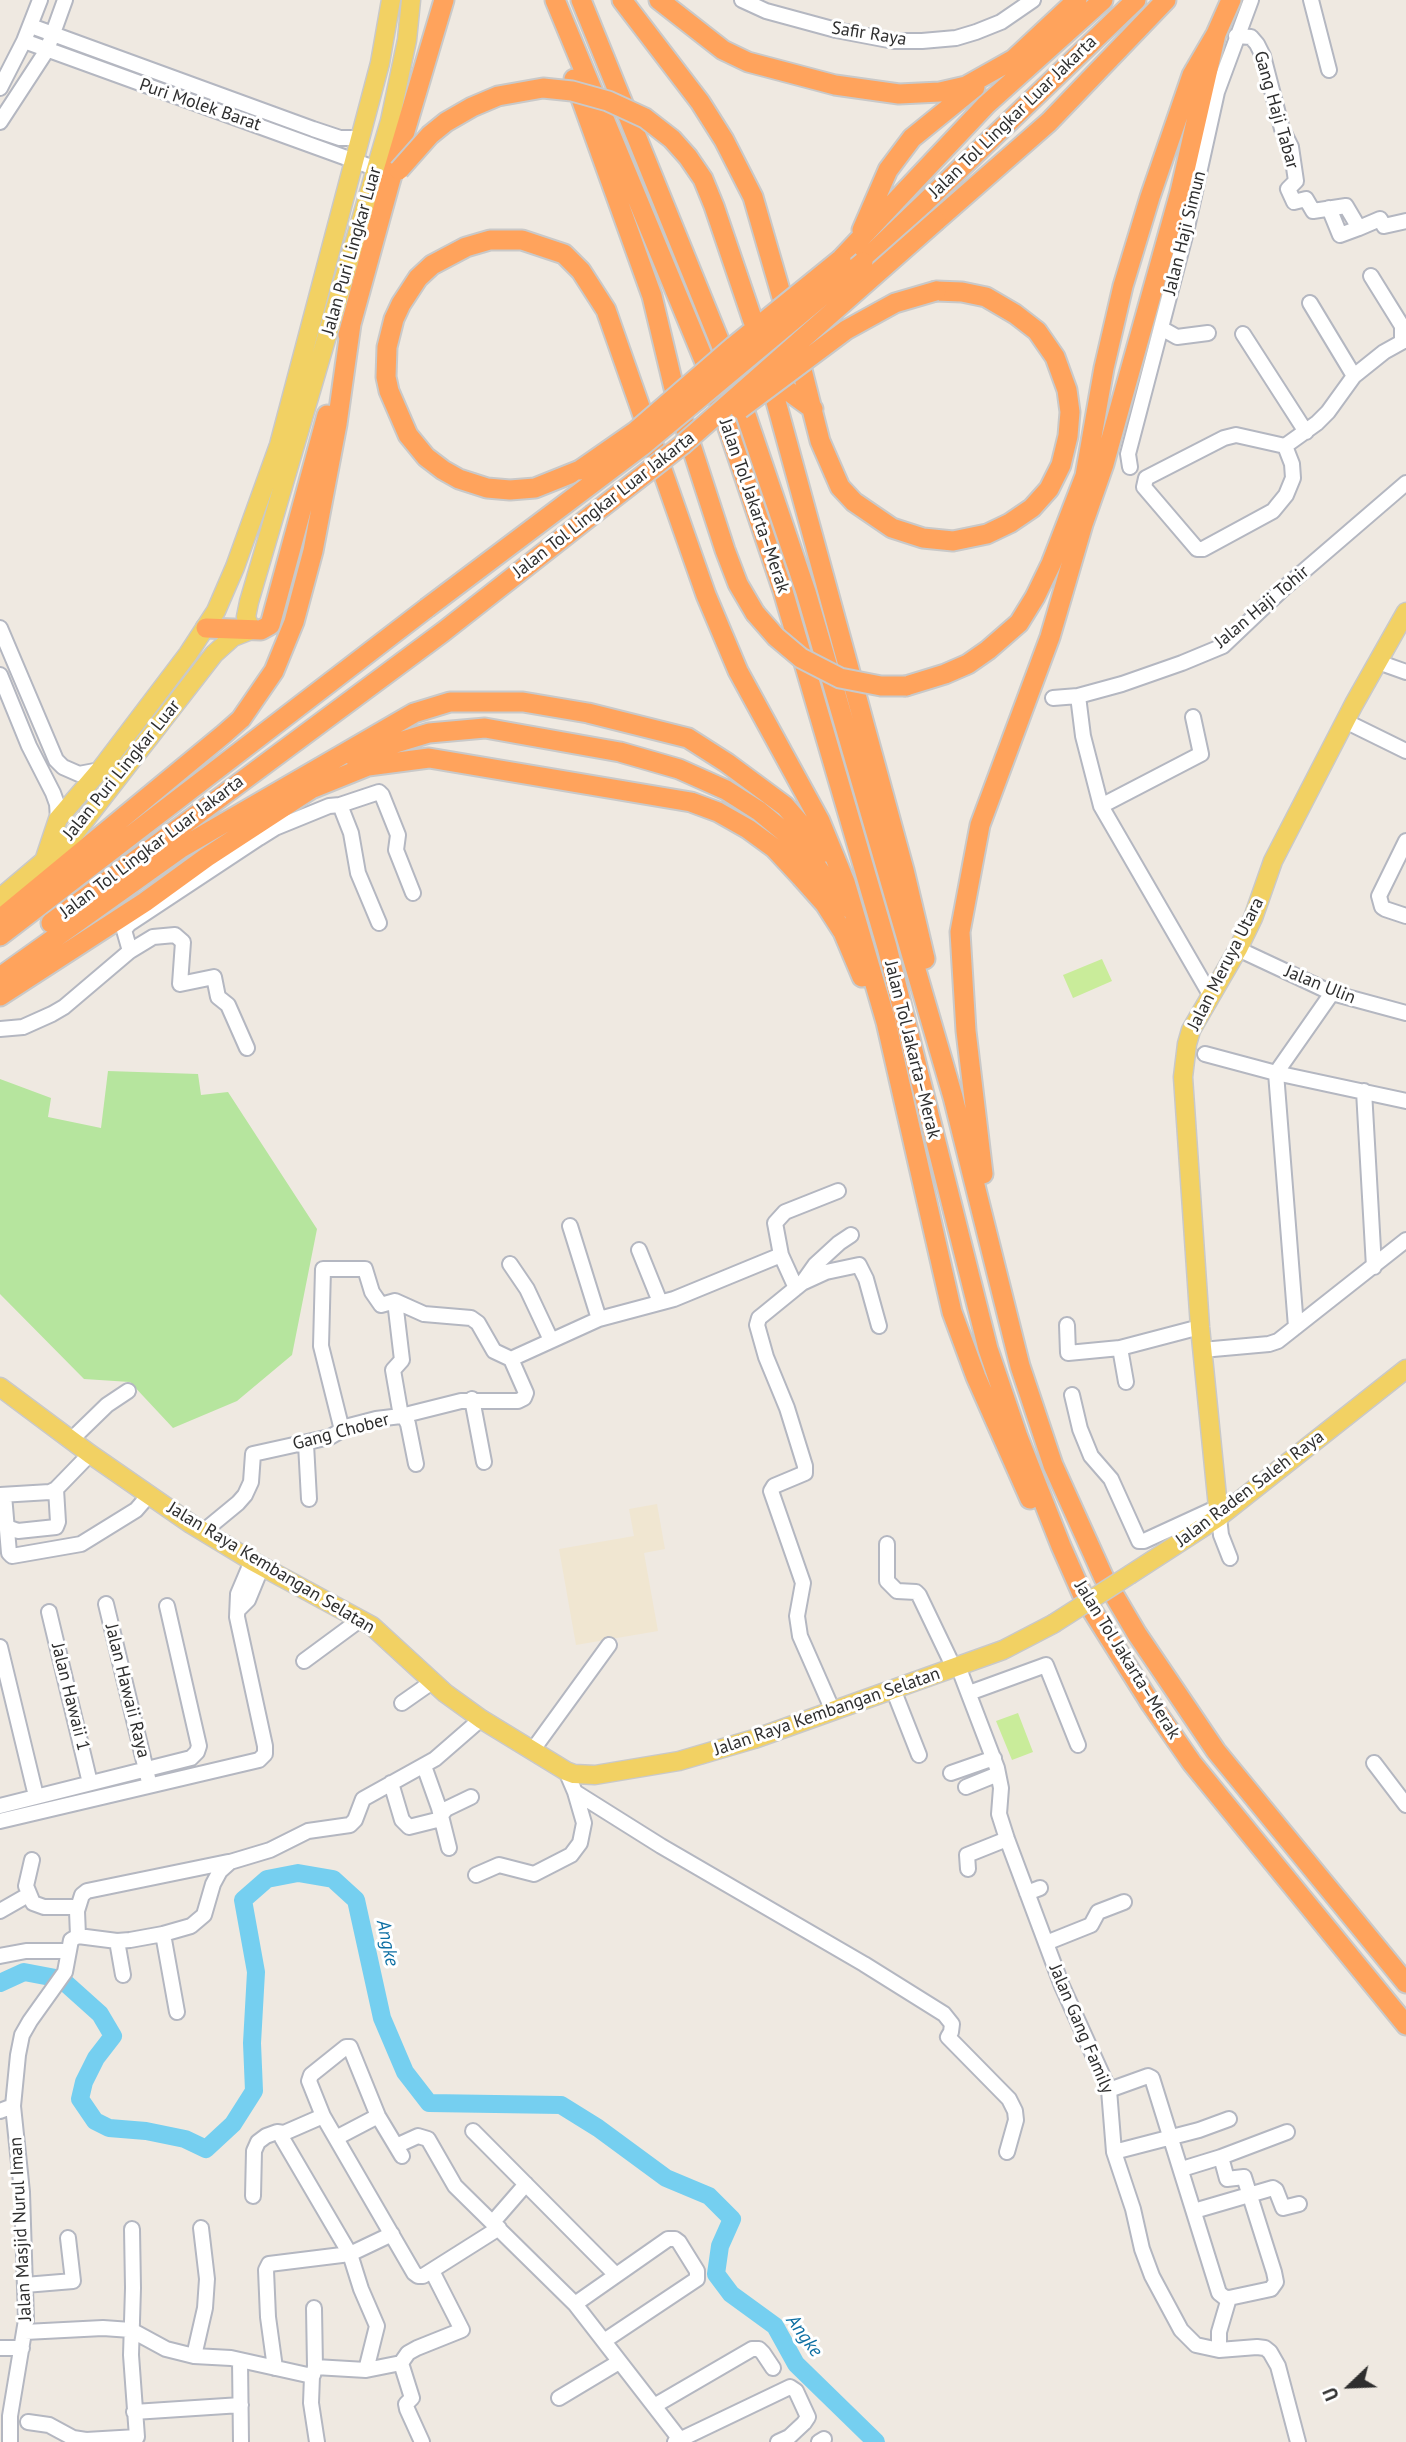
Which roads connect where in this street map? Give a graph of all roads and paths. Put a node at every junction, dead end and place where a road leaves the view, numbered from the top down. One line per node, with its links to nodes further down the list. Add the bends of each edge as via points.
1 (40, 0): 19 (street)
2 (65, 0): 21 (street)
3 (391, 0): 29 (main road, Jalan Puri Lingkar Luar)
4 (411, 0): 31 (main road, Jalan Puri Lingkar Luar, via 390,121)
5 (444, 0): 31 (highway)
6 (555, 0): 20 (highway, bridge, via 575,83 652,296 678,405 738,584 776,637 802,657 840,678 881,686 906,686 968,664 1019,623 1035,597 1085,476 1123,286 1150,197 1192,75); 138 (highway, Jalan Tol Jakarta–Merak, via 709,372 783,591 887,947 988,1349 1018,1437)
7 (581, 0): 92 (highway, Jalan Tol Jakarta–Merak, via 728,362 793,554)
8 (622, 0): 43 (highway, via 712,121 753,197)
9 (659, 0): 25 (highway, via 723,50 748,62 835,85 899,94 931,93 956,89)
10 (742, 0): 11 (street, Safir Raya, via 836,30 894,41 922,41 976,32)
11 (1034, 0)
12 (1077, 0): 25 (highway)
13 (1103, 0): 33 (highway, via 986,105)
14 (1136, 0): 76 (highway, Jalan Tol Lingkar Luar Jakarta, bridge, via 863,262 642,446)
15 (1166, 0): 45 (highway, Jalan Tol Lingkar Luar Jakarta, bridge, via 1049,122)
16 (1231, 0): 20 (highway)
17 (1251, 0): 22 (street, Jalan Haji Simun)
18 (1311, 0): 26 (street)
19 (31, 26): 21 (street, Puri Molek Barat); 23 (street)
20 (1216, 34): 98 (highway, via 1180,192 1104,464 1050,637 980,825 960,932 966,1031)
21 (54, 35): 24 (street); 29 (street, Puri Molek Barat, via 313,130)
22 (1236, 36): 32 (street, Gang Haji Tabar, via 1251,37 1263,56 1291,148 1296,181 1288,189 1293,201 1307,199 1313,211 1329,208 1340,235 1380,219 1384,228); 37 (street, Jalan Haji Simun, via 1217,92)
23 (24, 41): 24 (street, Puri Molek Barat); 27 (street)
24 (47, 50): 28 (street); 30 (street, Puri Molek Barat)
25 (1001, 67): 33 (highway, via 912,138 888,170)
26 (1329, 70)
27 (0, 88)
28 (0, 122)
29 (360, 138): 30 (main road, Jalan Puri Lingkar Luar)
30 (354, 161): 31 (street, Puri Molek Barat); 49 (main road, Jalan Puri Lingkar Luar, via 273,465)
31 (390, 173): 36 (highway); 41 (highway, bridge, via 446,122 498,96 543,88 572,91 645,118 672,139 703,179); 50 (main road, Jalan Puri Lingkar Luar)
32 (1406, 221)
33 (856, 242): 70 (highway, bridge, via 841,259 734,346 636,431 580,470 545,485 523,490 487,488 443,470 408,435 386,377 394,319 418,278 432,265 490,240 522,240 564,254 581,271 615,334 706,595 738,671 820,821)
34 (1371, 276): 40 (street, via 1402,326)
35 (1310, 303): 42 (street)
36 (351, 324): 54 (highway, via 273,619 266,628); 74 (highway, via 313,551 294,622 274,671 233,726)
37 (1161, 328): 38 (street, via 1177,337); 47 (street, Jalan Haji Simun, via 1128,454)
38 (1208, 333)
39 (1243, 334): 44 (street)
40 (1405, 344): 42 (street, via 1384,352)
41 (769, 377): 43 (highway); 92 (highway, via 907,881)
42 (1352, 381): 44 (street)
43 (813, 409): 45 (highway, bridge, via 820,441 840,487 867,513 892,528 953,541 987,534 1032,508 1061,465 1070,412 1055,357 1037,331 986,297 936,291 895,303 846,330 711,430)
44 (1306, 432): 46 (street)
45 (682, 445): 80 (highway, Jalan Tol Lingkar Luar Jakarta, bridge, via 443,632)
46 (1285, 446): 46 (street, via 1293,478 1286,495 1273,511 1203,550 1197,549 1144,489 1146,478 1224,438 1236,435)
47 (1130, 467)
48 (1406, 483): 58 (street, Jalan Haji Tohir, via 1223,646)
49 (228, 583): 50 (main road); 53 (main road, Jalan Puri Lingkar Luar)
50 (252, 594): 54 (main road, Jalan Puri Lingkar Luar, via 246,617)
51 (1406, 612): 55 (main road, Jalan Meruya Utara)
52 (0, 628): 64 (street, via 56,761 79,774)
53 (206, 628): 54 (highway); 64 (main road, Jalan Puri Lingkar Luar)
54 (251, 630): 69 (main road, Jalan Puri Lingkar Luar, via 233,637 214,654 72,837)
55 (1378, 662): 56 (street); 61 (main road, Jalan Meruya Utara)
56 (1406, 672)
57 (0, 675): 67 (street, via 53,793)
58 (1078, 696): 59 (street, Jalan Haji Tohir); 66 (street)
59 (1054, 698)
60 (1193, 717): 66 (street, via 1201,754)
61 (1345, 721): 62 (street); 78 (main road, Jalan Meruya Utara, via 1273,861)
62 (1406, 751)
63 (336, 758): 70 (highway, via 414,713 450,702 523,702 638,725 688,738 762,788 819,844); 77 (highway, via 429,733 485,728 620,752 679,769 726,790 788,835 828,881); 81 (highway, via 181,848)
64 (100, 770): 67 (main road, Jalan Puri Lingkar Luar)
65 (340, 805): 72 (street, via 381,793); 75 (street, via 358,873); 79 (street, via 275,828 129,924 124,930)
66 (1101, 806): 84 (street)
67 (58, 819): 69 (main road, Jalan Puri Lingkar Luar)
68 (1406, 841): 73 (street, via 1379,896 1381,907)
69 (45, 858): 71 (main road)
70 (845, 882): 77 (highway)
71 (4, 893)
72 (413, 893)
73 (1406, 916)
74 (0, 919)
75 (379, 923)
76 (0, 936)
77 (863, 939): 90 (highway)
78 (1238, 949): 82 (street, Jalan Ulin); 84 (main road, Jalan Meruya Utara)
79 (131, 951): 86 (street, via 64,1007 23,1027); 87 (street, via 153,937 181,938 180,984 214,977 218,998 228,1005)
80 (0, 961)
81 (0, 977)
82 (1332, 993): 85 (street, Jalan Ulin); 89 (street)
83 (0, 996): 90 (highway, via 311,789 368,766 429,758 691,802 748,829 801,877 843,932)
84 (1211, 996): 109 (main road, Jalan Meruya Utara, via 1191,1030 1183,1077)
85 (1406, 1013)
86 (0, 1029)
87 (247, 1048)
88 (1205, 1054): 89 (street)
89 (1276, 1073): 91 (street); 110 (street)
90 (899, 1076): 138 (highway, via 960,1335 1041,1524)
91 (1364, 1091): 93 (street); 102 (street)
92 (953, 1097): 98 (highway, Jalan Tol Jakarta–Merak)
93 (1406, 1101)
94 (838, 1191): 100 (street, via 778,1219 775,1231)
95 (570, 1226): 106 (street)
96 (851, 1235): 103 (street, via 815,1265)
97 (1406, 1240): 102 (street)
98 (990, 1241): 190 (highway, Jalan Tol Jakarta–Merak, via 1035,1415 1104,1578 1216,1751)
99 (639, 1250): 105 (street)
100 (781, 1255): 103 (street); 105 (street)
101 (510, 1264): 111 (street)
102 (1374, 1267): 110 (street)
103 (799, 1286): 108 (street, via 826,1272 859,1265); 152 (street, via 759,1318 757,1325 805,1466 801,1475 771,1491 803,1583 797,1616 800,1636)
104 (395, 1301): 114 (street, via 424,1314 471,1318 494,1351); 121 (street, via 402,1360 393,1370); 122 (street, via 378,1303 365,1269 323,1269 321,1346)
105 (660, 1302): 106 (street)
106 (599, 1319): 111 (street)
107 (1067, 1325): 112 (street, via 1068,1353)
108 (879, 1326)
109 (1200, 1327): 112 (street); 113 (main road, Jalan Meruya Utara)
110 (1296, 1327): 113 (street, via 1269,1344)
111 (551, 1340): 114 (street)
112 (1120, 1349): 116 (street)
113 (1202, 1350): 132 (main road, Jalan Meruya Utara)
114 (511, 1359): 120 (street, Gang Chober, via 525,1387 524,1398)
115 (1406, 1369): 132 (main road, Jalan Raden Saleh Raya)
116 (1126, 1382)
117 (0, 1387): 123 (main road, Jalan Raya Kembangan Selatan)
118 (128, 1391): 123 (street)
119 (1072, 1395): 132 (street, via 1091,1456 1111,1479 1139,1541)
120 (472, 1399): 121 (street, Gang Chober); 126 (street)
121 (402, 1416): 122 (street, Gang Chober); 127 (street, via 408,1424)
122 (341, 1430): 124 (street, Gang Chober)
123 (71, 1440): 125 (main road, Jalan Raya Kembangan Selatan)
124 (306, 1444): 131 (street); 134 (street, Gang Chober, via 253,1454 251,1482 245,1494)
125 (90, 1454): 128 (street); 130 (main road, Jalan Raya Kembangan Selatan)
126 (484, 1461)
127 (416, 1464)
128 (56, 1489): 129 (street); 133 (street, via 56,1527 18,1531)
129 (2, 1495): 133 (street)
130 (149, 1495): 133 (street, via 136,1510 80,1544 10,1555); 134 (main road, Jalan Raya Kembangan Selatan)
131 (309, 1499)
132 (1219, 1512): 136 (street); 143 (main road, Jalan Raden Saleh Raya, bridge)
133 (7, 1527)
134 (204, 1531): 137 (main road, Jalan Raya Kembangan Selatan)
135 (887, 1544): 147 (street, Jalan Gang Family, via 887,1581 897,1591 918,1594)
136 (1230, 1558)
137 (257, 1564): 142 (main road, Jalan Raya Kembangan Selatan); 162 (street, via 248,1600 238,1609 237,1617 265,1754 252,1763)
138 (1083, 1596): 192 (highway, Jalan Tol Jakarta–Merak, via 1192,1763)
139 (106, 1604): 162 (street, Jalan Hawaii Raya)
140 (167, 1606): 162 (street, via 198,1746 191,1758)
141 (49, 1612): 164 (street, Jalan Hawaii 1)
142 (361, 1619): 146 (street); 148 (main road, Jalan Raya Kembangan Selatan)
143 (1053, 1624): 147 (main road, Jalan Raya Kembangan Selatan, via 1003,1650)
144 (608, 1645): 155 (street)
145 (0, 1647): 168 (street)
146 (304, 1661)
147 (956, 1667): 149 (main road, Jalan Raya Kembangan Selatan); 150 (street, Jalan Gang Family)
148 (432, 1682): 151 (street); 153 (main road, Jalan Raya Kembangan Selatan)
149 (893, 1689): 152 (main road, Jalan Raya Kembangan Selatan); 156 (street)
150 (969, 1693): 154 (street, via 1046,1665); 157 (street, Jalan Gang Family)
151 (402, 1703)
152 (833, 1711): 163 (main road, Jalan Raya Kembangan Selatan, via 679,1761)
153 (481, 1719): 155 (main road, Jalan Raya Kembangan Selatan); 159 (street)
154 (1078, 1745)
155 (532, 1751): 163 (main road, Jalan Raya Kembangan Selatan)
156 (919, 1755)
157 (994, 1758): 160 (street); 161 (street, Jalan Gang Family)
158 (1374, 1763): 167 (street)
159 (424, 1766): 165 (street); 171 (street)
160 (951, 1773)
161 (998, 1774): 166 (street); 173 (street, Jalan Gang Family, via 999,1815)
162 (148, 1778): 164 (street); 172 (street)
163 (580, 1778): 178 (street, via 584,1823 580,1843 571,1855 534,1874 499,1865); 203 (street, via 661,1846 944,2014 952,2024 948,2037 1009,2099 1015,2111)
164 (90, 1783): 168 (street)
165 (391, 1783): 171 (street, via 405,1825 415,1827); 176 (street, via 363,1799 350,1825 308,1831 270,1850)
166 (966, 1787)
167 (1403, 1795)
168 (36, 1796): 170 (street)
169 (471, 1797): 171 (street)
170 (0, 1806)
171 (441, 1816): 174 (street)
172 (0, 1821)
173 (1007, 1839): 177 (street, via 967,1855); 186 (street, Jalan Gang Family, via 1034,1890)
174 (449, 1848)
175 (32, 1860): 179 (street)
176 (230, 1861): 182 (street, via 87,1891); 183 (street, via 213,1884 208,1909 199,1921)
177 (968, 1869)
178 (476, 1875)
179 (28, 1895): 181 (street); 182 (street, via 37,1906 74,1907)
180 (1124, 1902): 186 (street, via 1098,1912 1091,1925)
181 (0, 1911)
182 (77, 1911): 184 (street)
183 (163, 1934): 185 (street); 191 (street)
184 (78, 1936): 185 (street); 187 (street, via 71,1940)
185 (117, 1941): 189 (street)
186 (1046, 1943): 193 (street, Jalan Gang Family)
187 (68, 1951): 188 (street); 194 (street, Jalan Masjid Nurul Iman, via 65,1972 22,2035)
188 (0, 1956)
189 (123, 1975)
190 (1406, 1983)
191 (177, 2012)
192 (1406, 2025)
193 (1109, 2090): 201 (street, via 1151,2076); 204 (street, Jalan Gang Family)
194 (7, 2109): 220 (street, Jalan Masjid Nurul Iman, via 22,2192)
195 (323, 2116): 196 (street, via 308,2078 350,2047); 200 (street); 202 (street)
196 (378, 2116): 202 (street); 212 (street, via 399,2151 418,2136 428,2139 455,2186)
197 (1229, 2119): 201 (street)
198 (473, 2131): 207 (street)
199 (1287, 2132): 205 (street)
200 (284, 2133): 209 (street, via 258,2142); 217 (street, via 284,2142)
201 (1172, 2137): 204 (street); 206 (street)
202 (336, 2138): 215 (street)
203 (1007, 2152)
204 (1114, 2152): 229 (street, Jalan Gang Family, via 1147,2263 1162,2297 1189,2340)
205 (1222, 2157): 206 (street); 208 (street, via 1227,2179 1243,2177)
206 (1182, 2169): 211 (street)
207 (526, 2184): 212 (street); 219 (street)
208 (1251, 2195): 210 (street, via 1273,2188 1283,2208); 211 (street); 221 (street, via 1276,2282 1271,2289)
209 (253, 2196)
210 (1299, 2204)
211 (1194, 2211): 221 (street, via 1216,2288)
212 (496, 2225): 218 (street); 222 (street)
213 (201, 2228): 230 (street, via 207,2279)
214 (132, 2229): 224 (street)
215 (392, 2234): 217 (street); 218 (street, via 418,2277)
216 (68, 2238): 220 (street, via 73,2281)
217 (350, 2255): 234 (street, via 269,2264 268,2317); 236 (street, via 377,2326)
218 (432, 2271): 233 (street, via 462,2330 417,2348)
219 (616, 2276): 222 (street); 226 (street, via 668,2239 675,2239 697,2271 696,2279)
220 (25, 2285): 225 (street, Jalan Masjid Nurul Iman)
221 (1229, 2298): 229 (street)
222 (575, 2304): 226 (street)
223 (314, 2308): 237 (street)
224 (131, 2330): 225 (street, Jalan Masjid Nurul Iman); 230 (street, Jalan Masjid Nurul Iman, via 166,2349); 241 (street)
225 (25, 2332): 228 (street, Jalan Masjid Nurul Iman)
226 (604, 2341): 232 (street)
227 (0, 2348): 228 (street)
228 (22, 2348): 245 (street, Jalan Masjid Nurul Iman)
229 (1219, 2350): 249 (street, Jalan Gang Family, via 1257,2347 1270,2352)
230 (194, 2356): 231 (street, Jalan Masjid Nurul Iman)
231 (240, 2361): 234 (street, Jalan Masjid Nurul Iman); 239 (street)
232 (619, 2362): 238 (street); 240 (street)
233 (401, 2363): 236 (street, Jalan Masjid Nurul Iman); 248 (street, via 412,2398 407,2409)
234 (275, 2368): 237 (street, Jalan Masjid Nurul Iman)
235 (773, 2368): 240 (street, via 759,2349 752,2349)
236 (366, 2370): 237 (street, Jalan Masjid Nurul Iman)
237 (313, 2372): 247 (street, via 311,2403)
238 (559, 2398)
239 (241, 2405): 241 (street); 246 (street)
240 (654, 2406): 244 (street)
241 (134, 2412): 242 (street, via 134,2438 73,2438 49,2425)
242 (28, 2422)
243 (786, 2440): 244 (street, via 808,2417 790,2386)
244 (679, 2441)
245 (10, 2442)
246 (241, 2442)
247 (317, 2442)
248 (422, 2442)
249 (1298, 2442)

